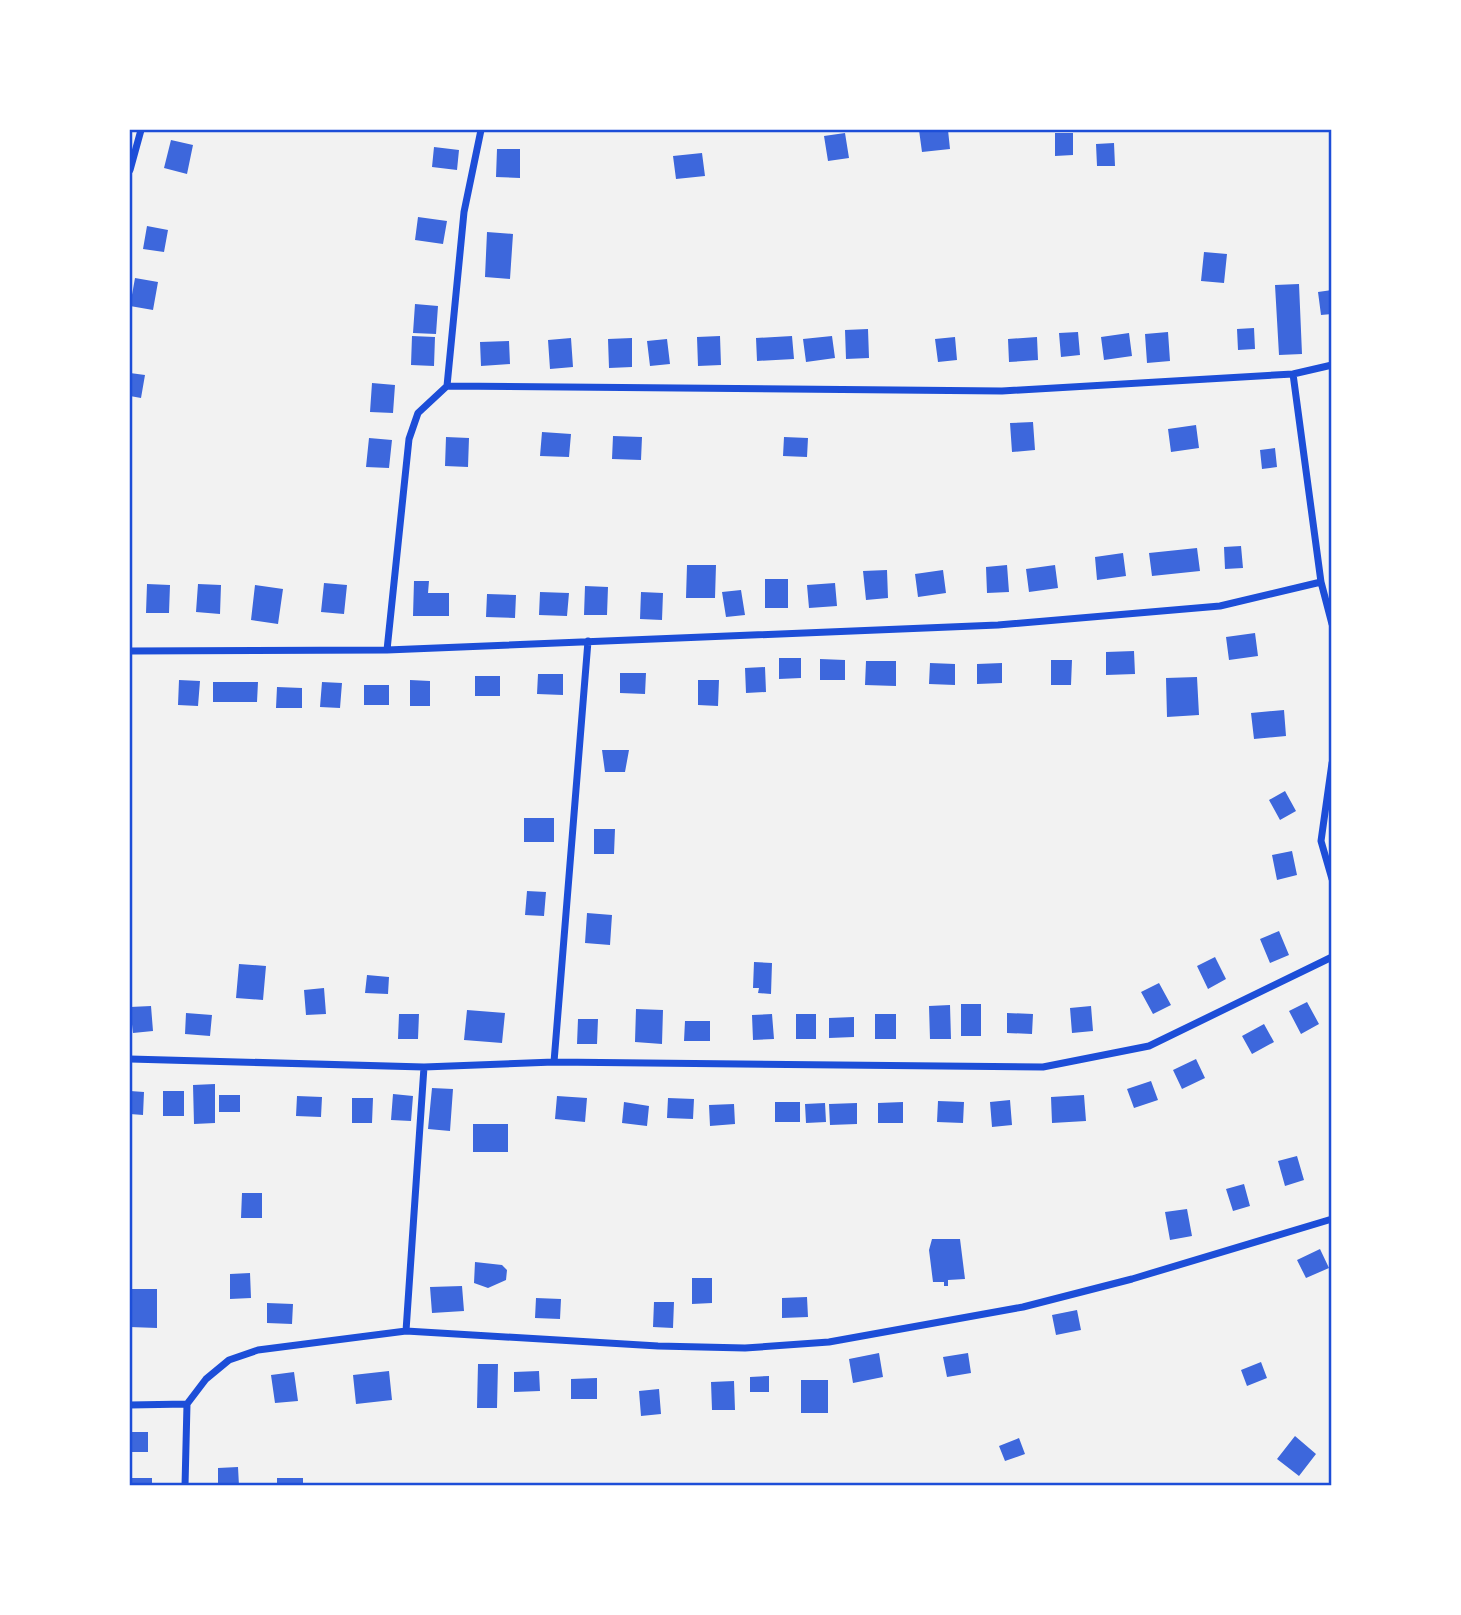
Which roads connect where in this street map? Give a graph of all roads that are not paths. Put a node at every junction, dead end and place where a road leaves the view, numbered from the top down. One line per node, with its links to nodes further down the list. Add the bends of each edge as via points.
1 (141, 130): 3 (street)
2 (481, 130): 6 (street, via 464,212)
3 (130, 170)
4 (1332, 365): 5 (street)
5 (1293, 374): 6 (street, via 1002,391); 7 (street)
6 (447, 386): 10 (street, via 418,413 409,439)
7 (1321, 582): 8 (street); 9 (street, via 1220,606 998,625)
8 (1332, 624)
9 (588, 641): 10 (street); 16 (street)
10 (387, 650): 11 (street)
11 (130, 651)
12 (1332, 763): 13 (street, via 1321,841)
13 (1332, 878)
14 (1332, 957): 16 (street, via 1149,1046 1043,1067)
15 (130, 1059): 17 (street)
16 (554, 1062): 17 (street)
17 (425, 1067): 19 (street)
18 (1332, 1219): 19 (street, via 1023,1307 829,1342 745,1348)
19 (406, 1331): 20 (street, via 258,1350 229,1360 206,1379)
20 (187, 1404): 21 (street); 22 (street)
21 (130, 1405)
22 (185, 1486)

